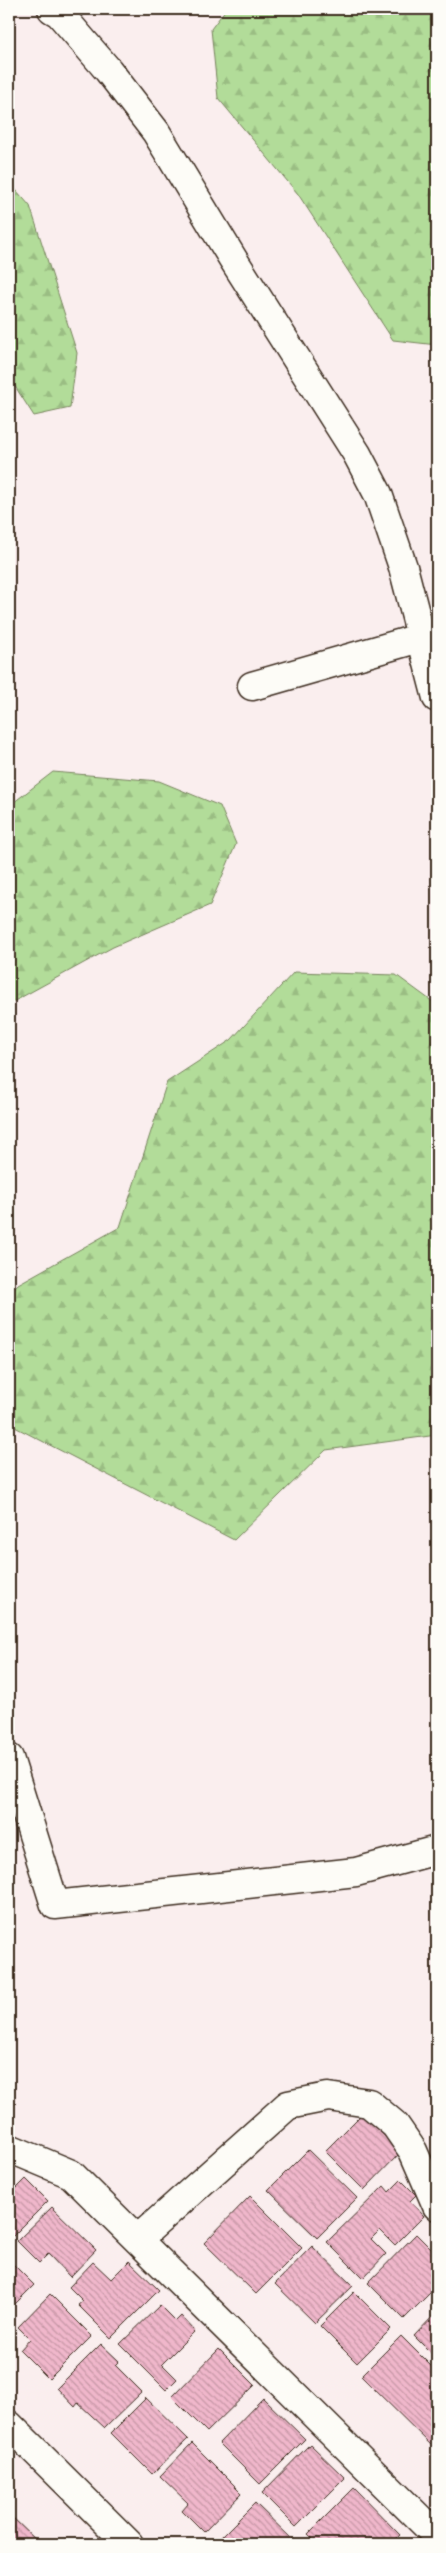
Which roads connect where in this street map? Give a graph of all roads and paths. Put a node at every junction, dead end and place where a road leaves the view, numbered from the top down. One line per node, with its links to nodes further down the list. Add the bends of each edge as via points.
1 (52, 9): 2 (street, via 108,70 156,132 357,454 378,494)
2 (430, 636): 3 (street); 4 (street)
3 (252, 686)
4 (437, 698)
5 (11, 1774): 6 (street, via 56,1905 356,1872)
6 (437, 1850)
7 (9, 2148): 9 (street, via 71,2174)
8 (437, 2206): 9 (street, via 413,2151 395,2125 369,2103 328,2097 288,2105)
9 (138, 2240): 11 (street)
10 (9, 2425): 12 (street)
11 (437, 2536)
12 (129, 2544)

